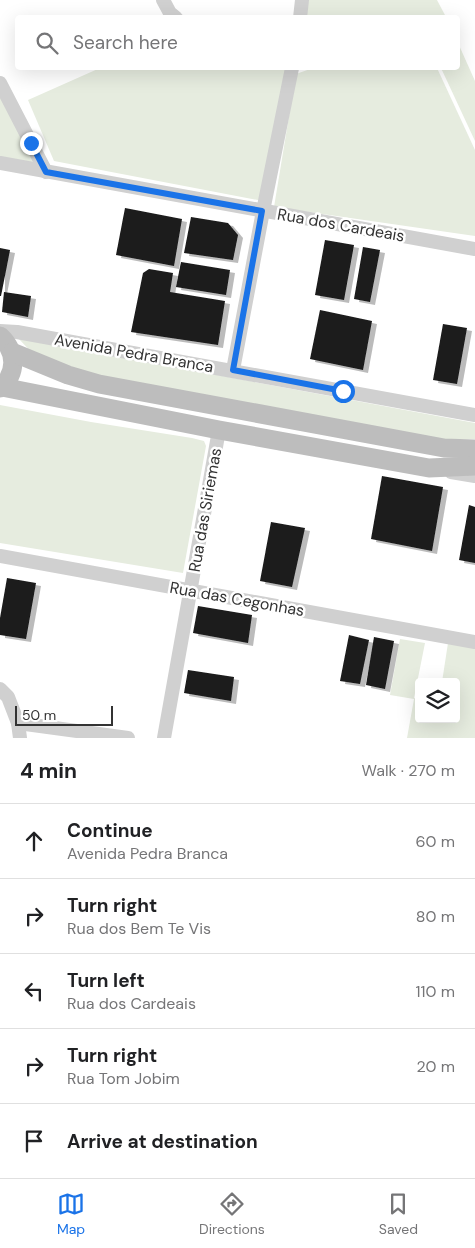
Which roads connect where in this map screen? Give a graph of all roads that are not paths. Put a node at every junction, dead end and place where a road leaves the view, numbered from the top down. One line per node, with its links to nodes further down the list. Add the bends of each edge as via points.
1 (163, 0): 3 (street)
2 (302, 0): 4 (street)
3 (172, 15)
4 (300, 15)
5 (292, 70): 9 (street)
6 (0, 82): 8 (street)
7 (0, 163): 8 (street, Rua dos Cardeais)
8 (46, 172): 9 (street, Rua dos Cardeais)
9 (262, 211): 10 (street, Rua dos Cardeais); 14 (street)
10 (475, 249)
11 (0, 331): 14 (street, Avenida Pedra Branca)
12 (0, 336): 13 (main road)
13 (12, 352): 15 (main road, via 12,371); 18 (main road, Avenida Pedra Branca, via 99,384 444,448)
14 (233, 370): 16 (street, Avenida Pedra Branca)
15 (1, 387): 17 (main road)
16 (475, 415)
17 (219, 430): 20 (main road); 23 (street, Rua das Siriemas)
18 (475, 448)
19 (475, 466): 20 (main road)
20 (429, 468): 21 (street)
21 (475, 476)
22 (0, 556): 23 (street, Rua das Cegonhas)
23 (191, 590): 24 (street, Rua das Cegonhas); 29 (street, Rua das Siriemas)
24 (475, 642)
25 (0, 688): 26 (street, via 8,697)
26 (18, 723): 27 (street); 28 (street)
27 (20, 738)
28 (128, 738)
29 (164, 738)

